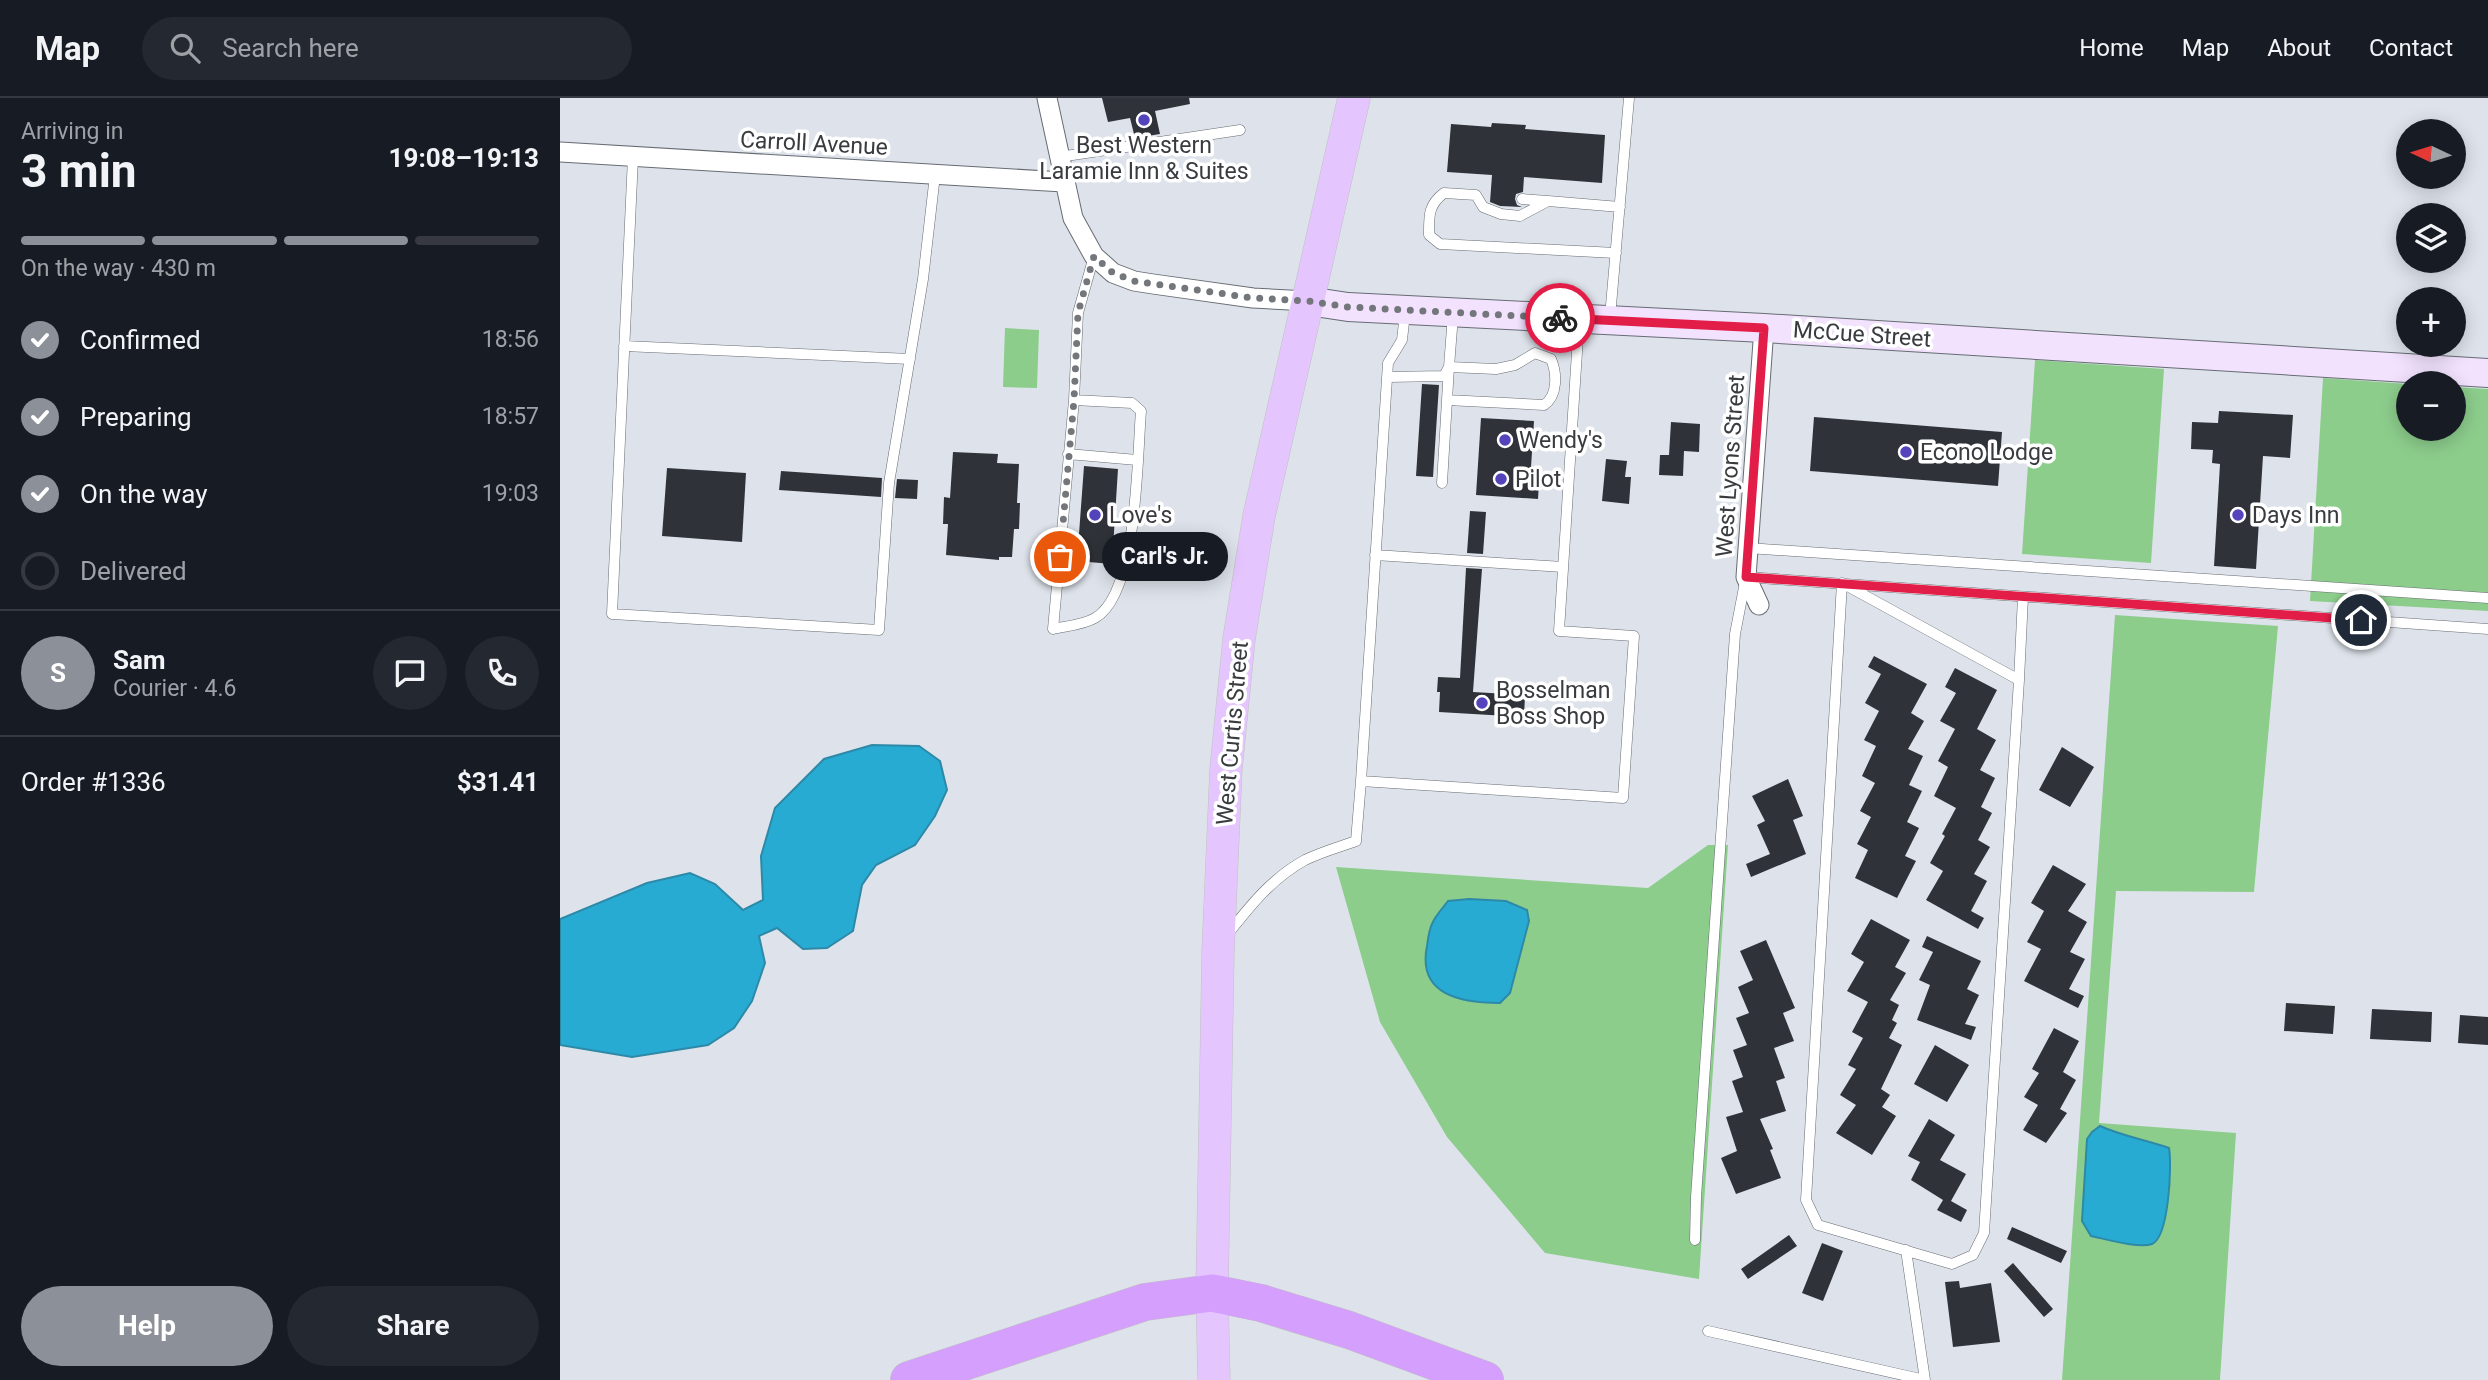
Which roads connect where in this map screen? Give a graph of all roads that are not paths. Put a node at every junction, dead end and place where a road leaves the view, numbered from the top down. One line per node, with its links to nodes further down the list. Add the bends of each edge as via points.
1 (1047, 98): 7 (street)
2 (1354, 98): 17 (main road, West Curtis Street)
3 (1629, 98): 14 (lane)
4 (1240, 130): 7 (lane)
5 (560, 152): 6 (street, Carroll Avenue)
6 (633, 157): 8 (street, Carroll Avenue); 23 (lane)
7 (1059, 157): 9 (street)
8 (935, 175): 9 (street, Carroll Avenue); 24 (lane)
9 (1065, 182): 16 (street, via 1073,218)
10 (1476, 195): 11 (lane); 13 (lane, via 1483,207 1520,216); 15 (lane, via 1444,193 1434,200 1429,235 1440,244)
11 (1490, 196)
12 (1522, 199): 13 (lane)
13 (1548, 201): 14 (lane)
14 (1620, 207): 15 (lane)
15 (1616, 253): 21 (lane)
16 (1094, 256): 17 (street, McCue Street, via 1113,273 1134,281); 28 (lane, via 1078,313)
17 (1308, 301): 18 (main road, McCue Street); 44 (main road, West Curtis Street, via 1259,516 1240,639 1226,769)
18 (1405, 308): 19 (main road, McCue Street); 27 (lane, via 1402,340 1388,363)
19 (1453, 311): 20 (main road, McCue Street); 25 (lane)
20 (1579, 319): 21 (main road, McCue Street); 35 (lane)
21 (1610, 321): 22 (main road, McCue Street)
22 (1764, 328): 26 (main road, McCue Street); 33 (street, West Lyons Street)
23 (624, 346): 24 (lane); 24 (lane, via 612,614 878,630 889,484)
24 (910, 359)
25 (1449, 367): 27 (lane, via 1444,376); 29 (lane); 29 (lane, via 1496,369 1515,365 1535,353 1550,359 1556,370 1553,394 1544,405)
26 (2488, 373)
27 (1387, 377): 34 (lane)
28 (1074, 400): 30 (lane); 31 (lane, via 1138,407)
29 (1447, 400): 32 (lane)
30 (1068, 454): 31 (lane); 31 (lane, via 1053,629 1097,618 1116,595 1128,551)
31 (1137, 460)
32 (1442, 483)
33 (1748, 548): 36 (street, West Lyons Street); 39 (lane)
34 (1375, 555): 35 (lane); 43 (lane)
35 (1563, 567): 43 (lane, via 1559,631 1634,636 1623,798)
36 (1746, 577): 37 (lane); 40 (street, West Lyons Street); 45 (lane, via 1735,634)
37 (1842, 583): 38 (lane); 42 (lane); 46 (lane, via 1806,1200 1818,1225)
38 (2023, 597): 41 (lane); 42 (lane)
39 (2488, 598)
40 (1759, 605)
41 (2488, 629)
42 (2019, 680): 46 (lane, via 1984,1233 1973,1255 1952,1264)
43 (1361, 781): 44 (lane, via 1356,841 1306,860 1278,878)
44 (1218, 946): 47 (main road, West Curtis Street)
45 (1695, 1240)
46 (1906, 1250): 48 (lane, via 1925,1380)
47 (1212, 1293): 49 (highway, via 1145,1302); 50 (main road, West Curtis Street); 51 (highway, via 1349,1330)
48 (1708, 1331)
49 (909, 1380)
50 (1214, 1380)
51 (1485, 1380)

